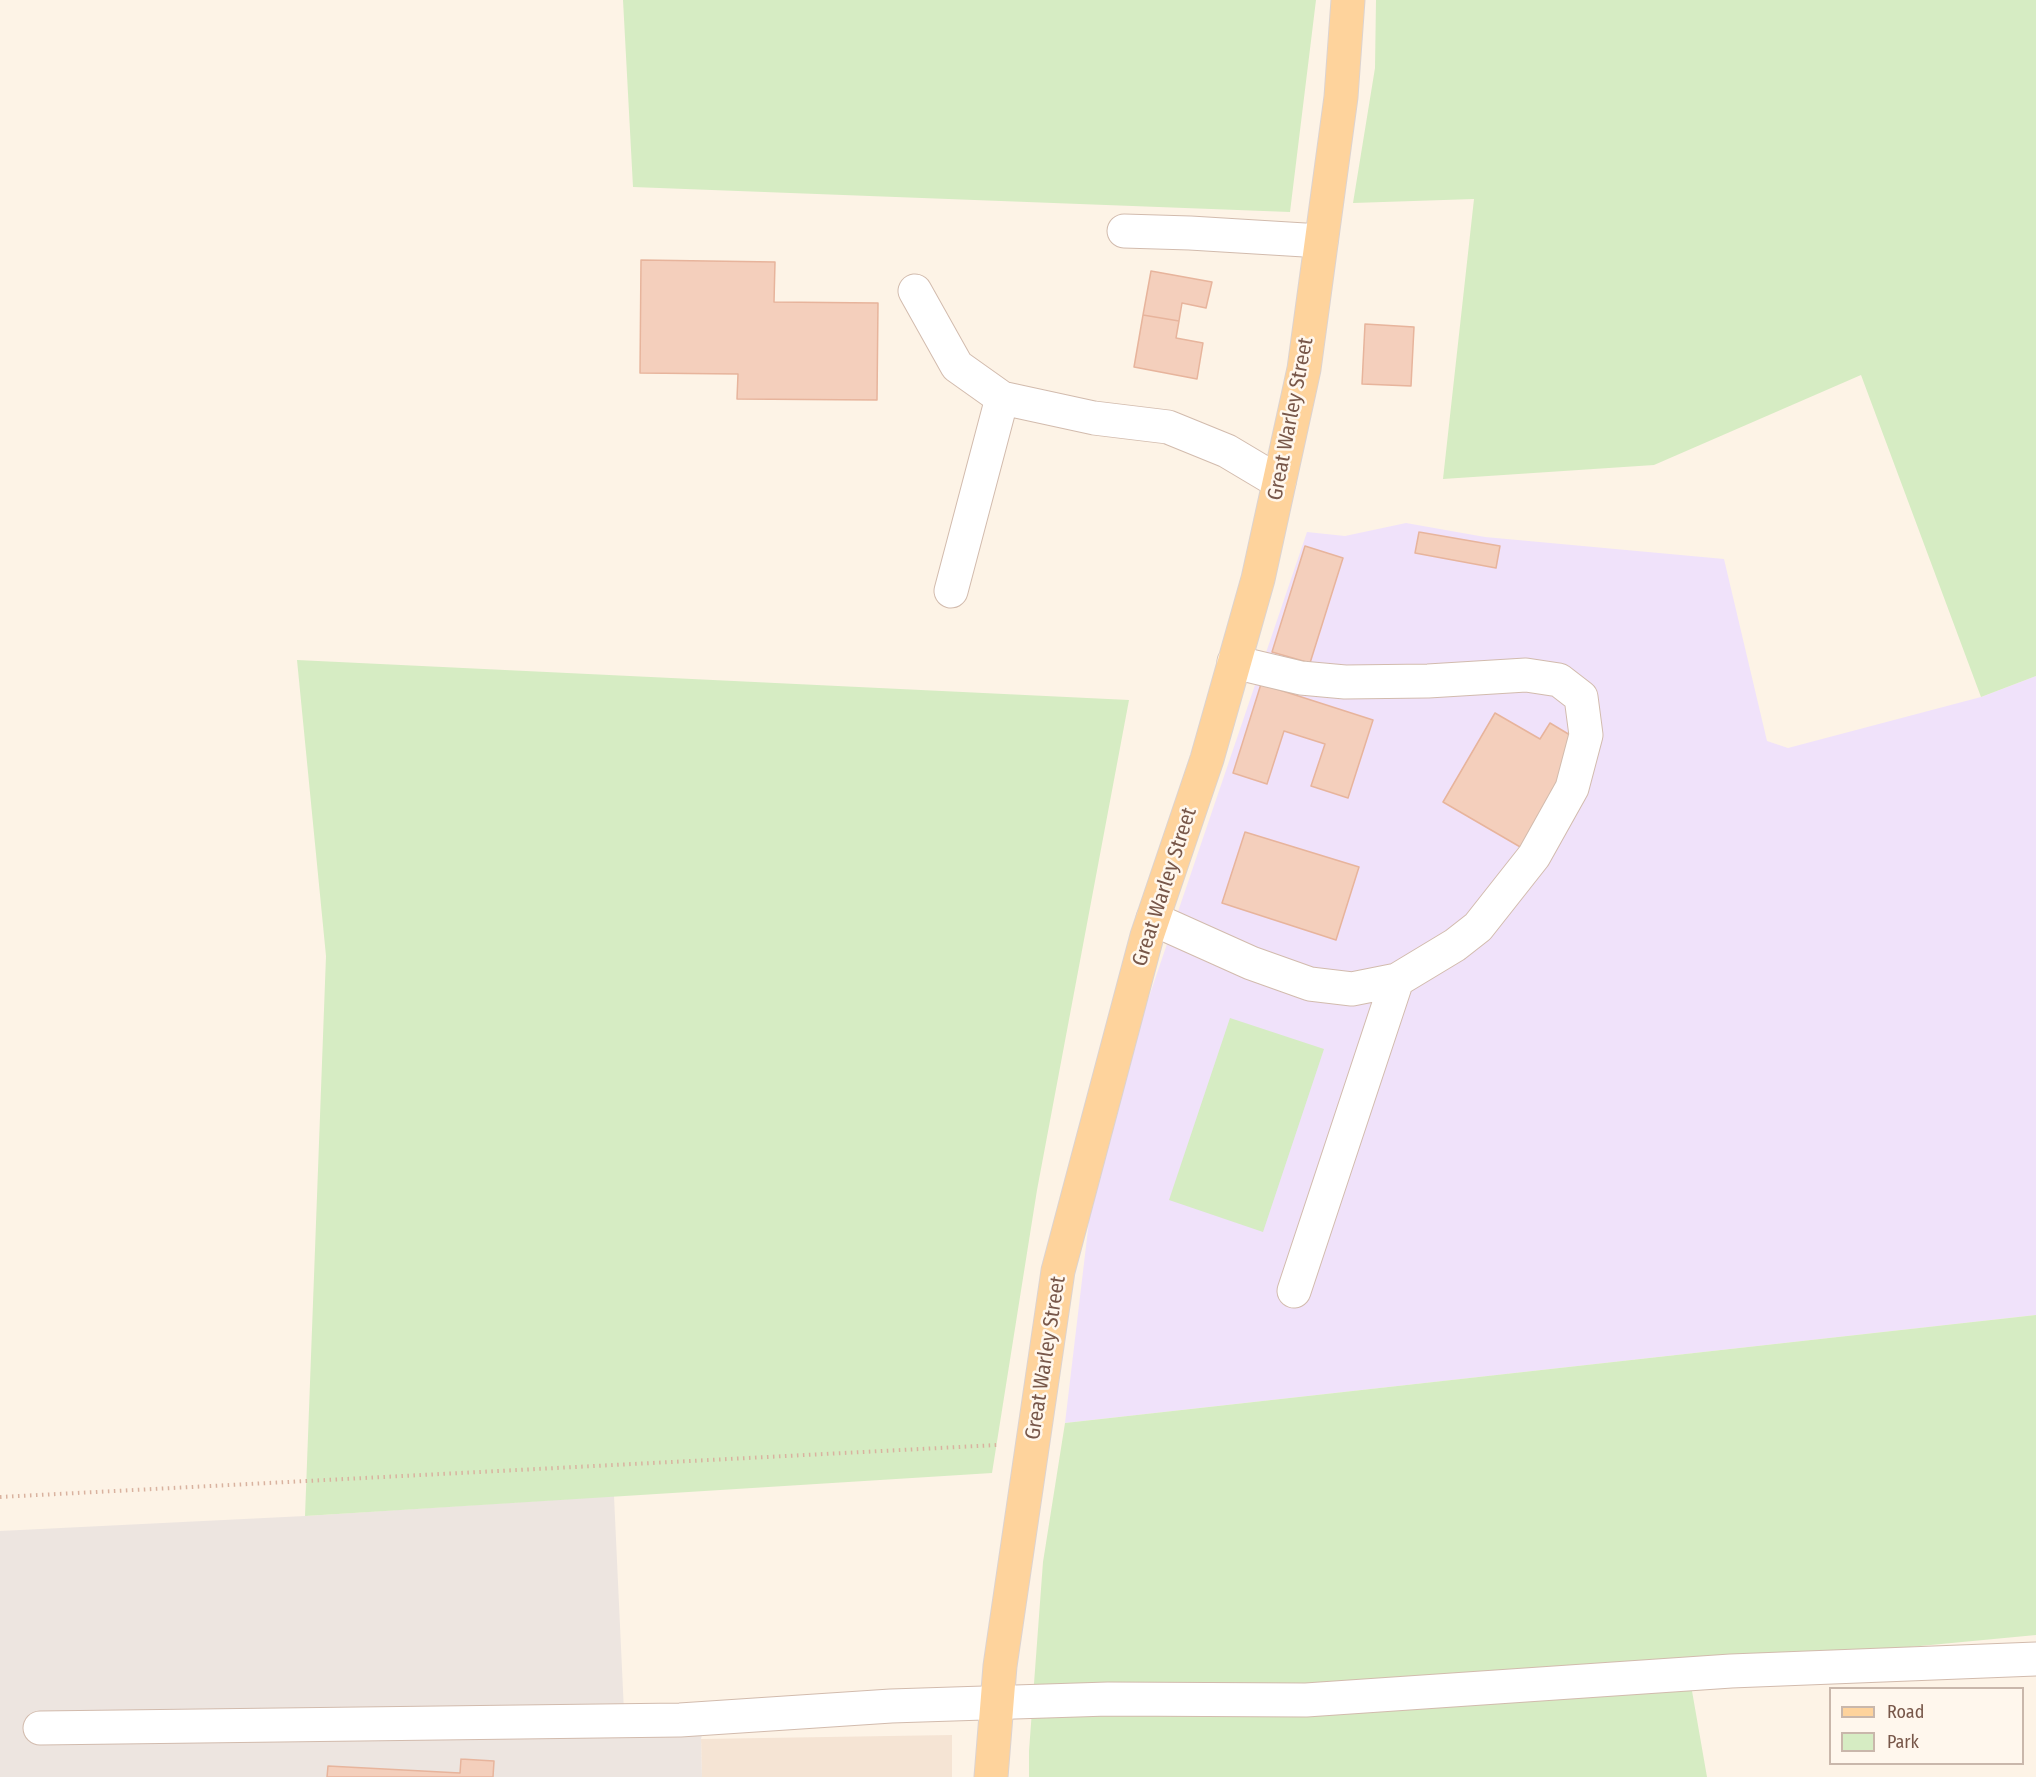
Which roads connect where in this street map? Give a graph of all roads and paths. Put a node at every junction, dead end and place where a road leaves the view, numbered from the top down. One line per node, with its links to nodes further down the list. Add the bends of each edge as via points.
1 (1348, 0): 3 (main road, Great Warley Street, via 1341,97)
2 (1124, 231): 3 (lane)
3 (1321, 241): 6 (main road, Great Warley Street, via 1304,369)
4 (915, 291): 5 (lane, via 957,366)
5 (1002, 398): 6 (lane, via 1094,418 1168,427 1227,452); 7 (lane)
6 (1279, 482): 8 (main road, Great Warley Street, via 1258,579)
7 (951, 591)
8 (1234, 662): 9 (main road, Great Warley Street, via 1207,759); 10 (lane, via 1301,678 1345,682 1526,675 1559,680 1581,697 1586,735 1572,788 1534,856 1478,927)
9 (1153, 919): 10 (lane, via 1251,963 1310,984 1352,989); 12 (main road, Great Warley Street, via 1058,1272)
10 (1397, 980): 11 (lane)
11 (1294, 1291)
12 (1033, 1443): 13 (path); 15 (main road, Great Warley Street)
13 (0, 1497)
14 (2036, 1659): 15 (lane, via 1731,1671 1306,1700)
15 (996, 1703): 16 (lane, via 680,1720); 17 (main road, Great Warley Street)
16 (40, 1728)
17 (991, 1777)

